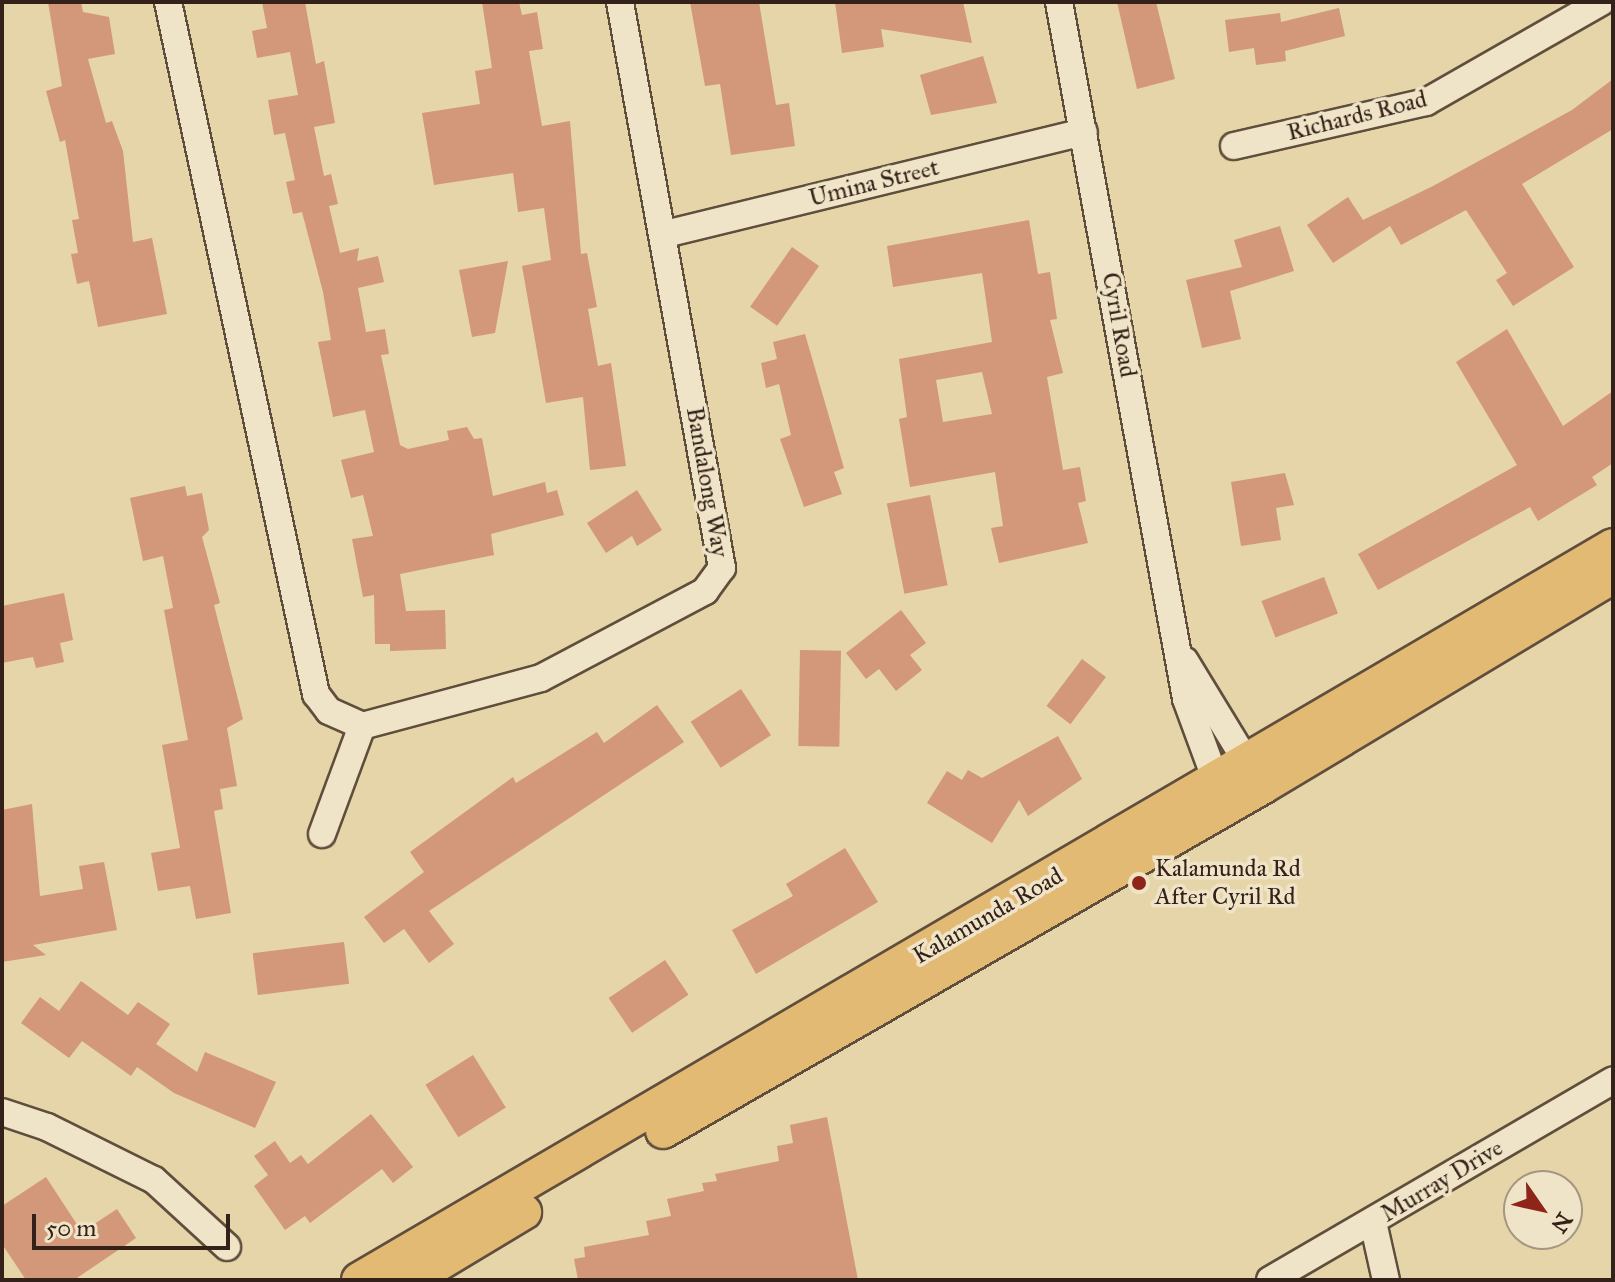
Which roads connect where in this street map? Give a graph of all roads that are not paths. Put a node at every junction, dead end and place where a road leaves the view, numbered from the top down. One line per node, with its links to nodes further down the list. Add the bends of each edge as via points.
1 (168, 2): 11 (street, via 316,694 329,711)
2 (620, 2): 7 (street, Bandalong Way)
3 (1059, 2): 5 (street, Cyril Road)
4 (1601, 2): 6 (street, Richards Road, via 1426,102)
5 (1084, 132): 7 (street, Umina Street); 10 (street, Cyril Road)
6 (1234, 146)
7 (665, 234): 11 (street, Bandalong Way, via 722,552 717,582 541,678)
8 (1613, 546): 12 (main road, Kalamunda Road)
9 (1613, 576): 12 (main road, Kalamunda Road)
10 (1177, 647): 12 (street, Cyril Road); 13 (street, Cyril Road, via 1186,699)
11 (362, 726): 14 (street)
12 (1254, 775): 13 (main road, Kalamunda Road)
13 (1221, 795): 19 (main road, Kalamunda Road); 20 (main road, Kalamunda Road)
14 (322, 834)
15 (1613, 1080): 17 (street, Murray Drive)
16 (2, 1112): 18 (street, via 154,1180)
17 (1373, 1222): 21 (street, Murray Drive); 22 (street)
18 (227, 1247)
19 (359, 1280)
20 (411, 1280)
21 (1270, 1280)
22 (1386, 1280)

